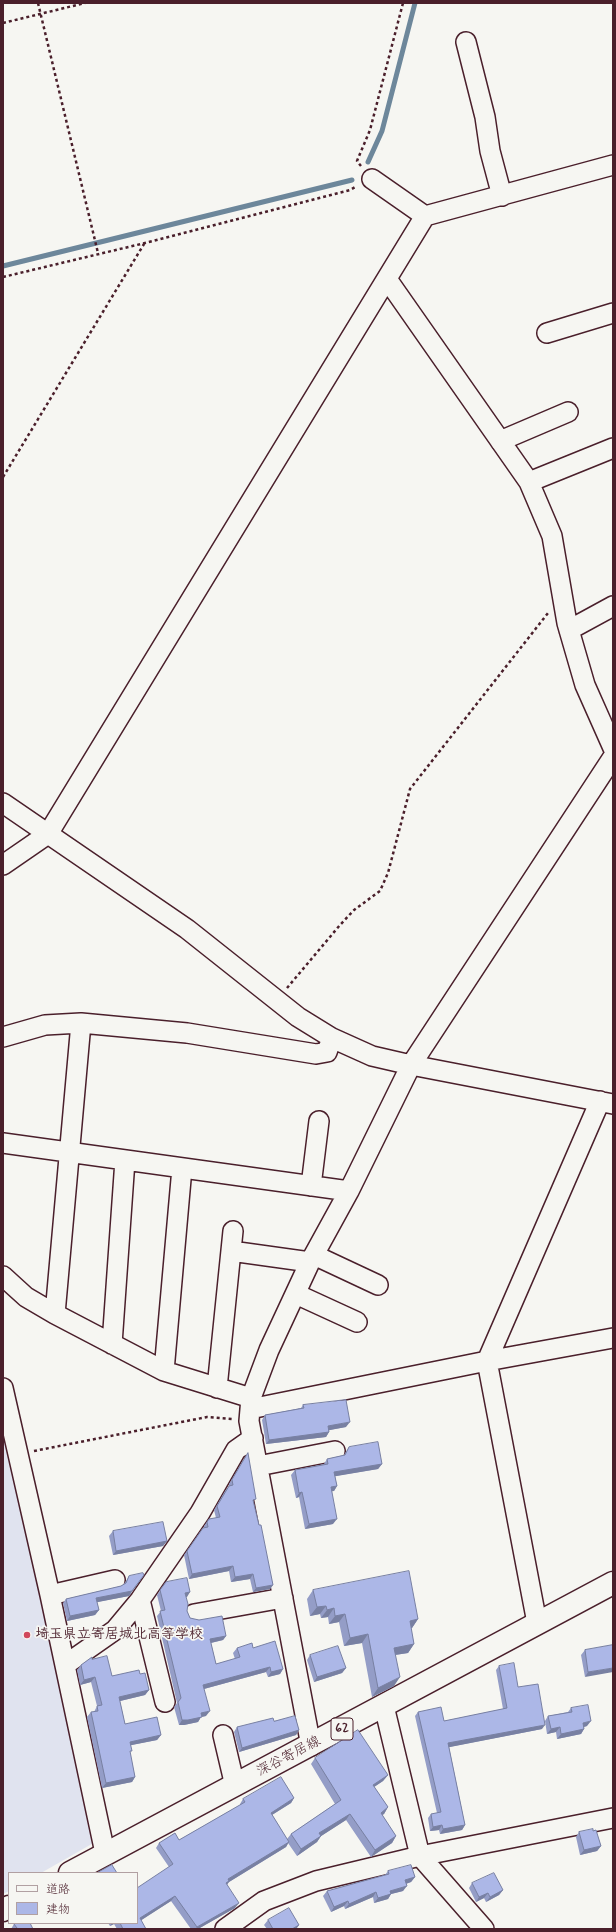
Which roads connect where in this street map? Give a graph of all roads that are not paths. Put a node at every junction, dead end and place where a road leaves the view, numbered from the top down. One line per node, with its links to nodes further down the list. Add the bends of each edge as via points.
1 (466, 42): 4 (street)
2 (613, 165): 4 (street)
3 (372, 179): 5 (street)
4 (502, 196): 5 (street)
5 (425, 216): 6 (street)
6 (387, 279): 10 (street); 18 (street)
7 (613, 313): 8 (street)
8 (547, 333)
9 (568, 412): 10 (street)
10 (500, 441): 12 (street)
11 (613, 448): 12 (street)
12 (529, 482): 14 (street, via 552,536)
13 (613, 606): 14 (street)
14 (569, 630): 15 (street, via 585,685)
15 (613, 748)
16 (613, 758): 23 (street)
17 (3, 803): 18 (street)
18 (48, 834): 19 (street); 22 (street, via 187,929 298,1018)
19 (3, 865)
20 (80, 1023): 21 (street, via 45,1025); 22 (street, via 187,1033 316,1054 327,1052); 27 (street)
21 (3, 1037)
22 (332, 1038): 23 (street, via 372,1056)
23 (411, 1065): 24 (street); 31 (street)
24 (607, 1102): 42 (street)
25 (319, 1121): 30 (street)
26 (3, 1143): 27 (street)
27 (69, 1152): 28 (street); 38 (street)
28 (125, 1160): 29 (street); 41 (street)
29 (182, 1168): 30 (street); 43 (street)
30 (311, 1186): 31 (street)
31 (349, 1191): 34 (street)
32 (233, 1231): 33 (street)
33 (231, 1251): 34 (street); 45 (street)
34 (312, 1259): 36 (street); 37 (street)
35 (3, 1276): 38 (street, via 26,1297)
36 (378, 1285)
37 (296, 1294): 39 (street); 47 (street, via 269,1350)
38 (55, 1314): 41 (street)
39 (358, 1322)
40 (613, 1338): 42 (street)
41 (112, 1344): 43 (street)
42 (487, 1361): 47 (street); 56 (street)
43 (164, 1371): 45 (street)
44 (3, 1388): 46 (street)
45 (217, 1388): 47 (street)
46 (5, 1410): 52 (street, via 18,1454)
47 (251, 1416): 49 (street); 54 (street, via 236,1450 200,1513)
48 (335, 1450): 49 (street)
49 (258, 1466): 53 (street)
50 (115, 1580): 52 (street)
51 (613, 1583): 56 (main road, 深谷寄居線 / 62)
52 (50, 1595): 57 (street)
53 (283, 1598): 55 (street); 61 (street)
54 (140, 1600): 57 (street, via 115,1630); 58 (street)
55 (194, 1614)
56 (537, 1624): 59 (main road, 深谷寄居線 / 62)
57 (65, 1665): 64 (street)
58 (165, 1702)
59 (384, 1706): 61 (main road, 深谷寄居線 / 62); 65 (street)
60 (223, 1735): 62 (street)
61 (311, 1746): 62 (main road, 深谷寄居線 / 62)
62 (235, 1786): 64 (main road, 深谷寄居線 / 62)
63 (613, 1818): 65 (street)
64 (105, 1853): 66 (main road, 深谷寄居線 / 62)
65 (420, 1856): 67 (street, via 316,1881 264,1901); 68 (street)
66 (72, 1872)
67 (236, 1926)
68 (484, 1929)

